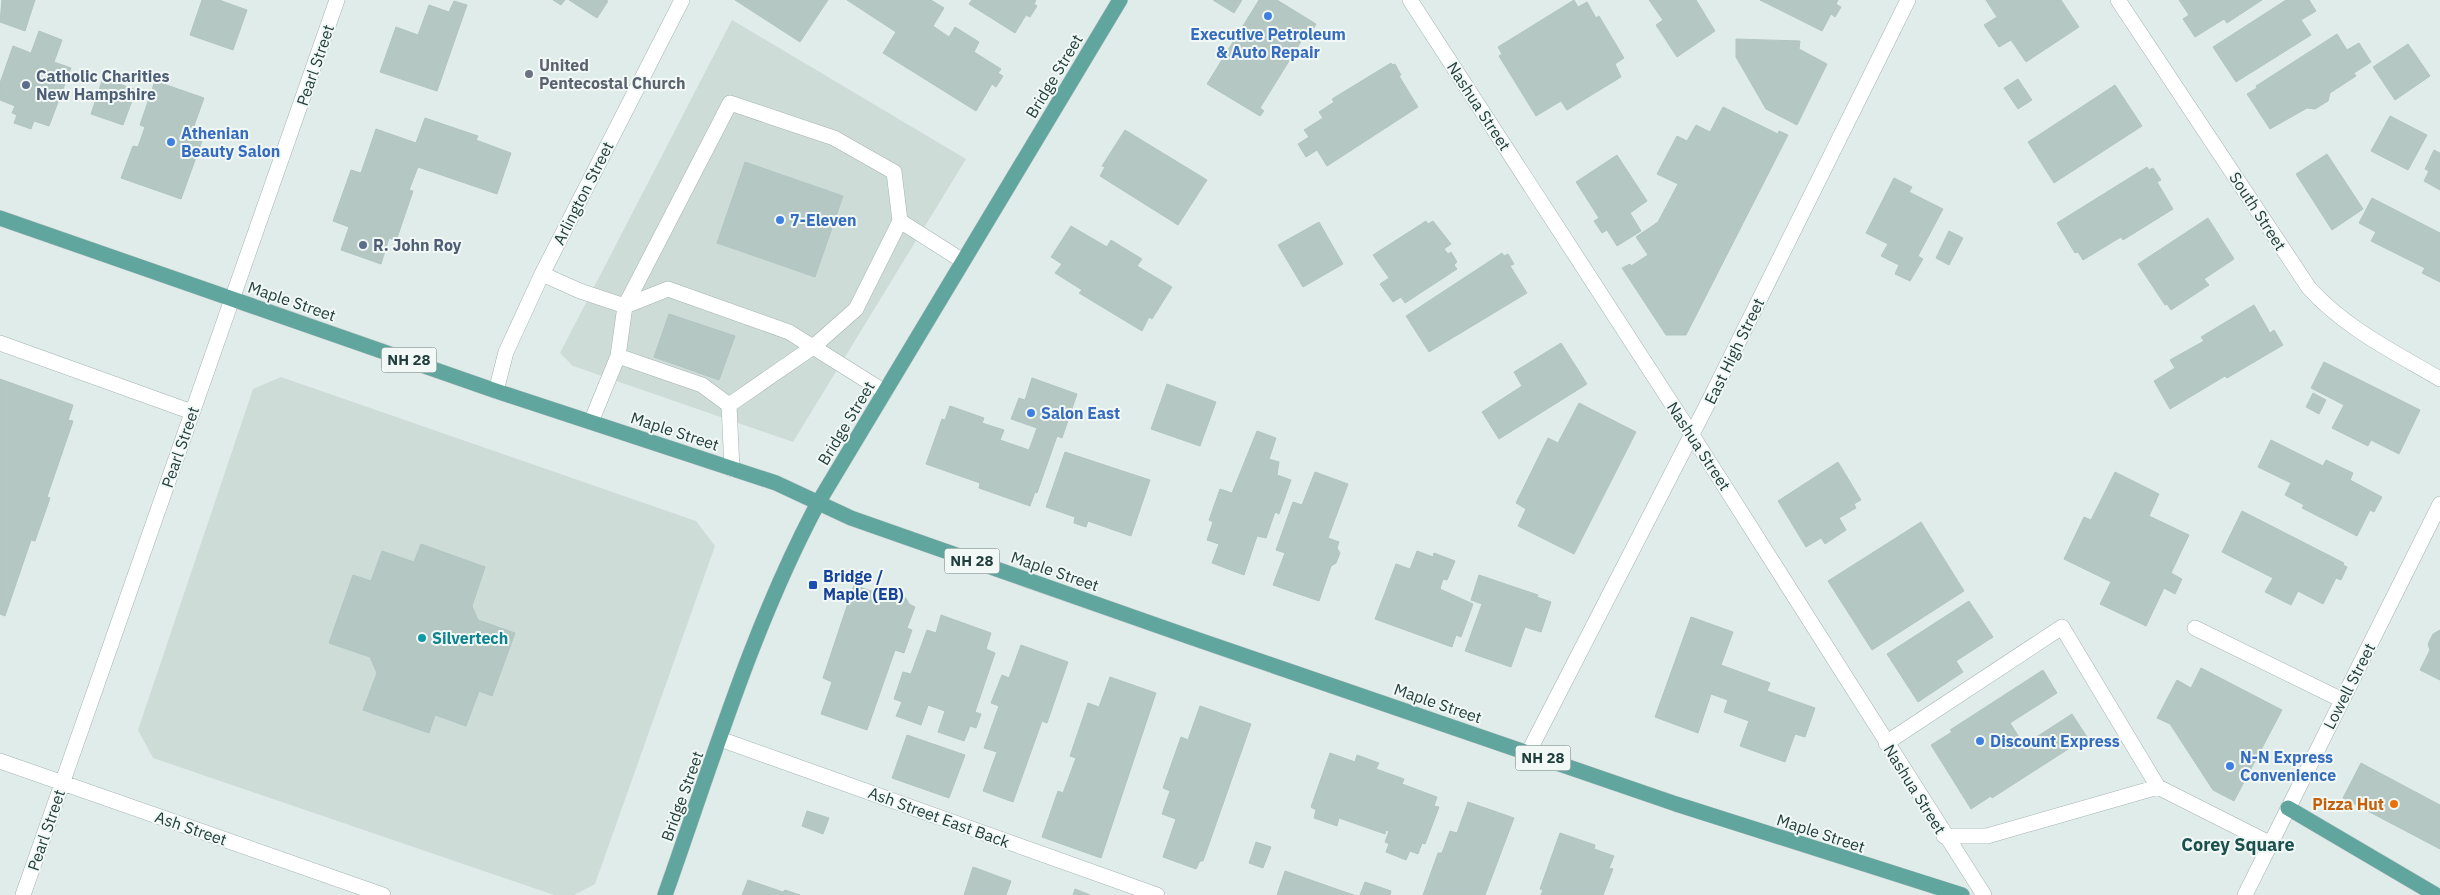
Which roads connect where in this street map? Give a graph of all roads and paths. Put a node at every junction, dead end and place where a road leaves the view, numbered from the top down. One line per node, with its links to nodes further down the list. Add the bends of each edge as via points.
1 (337, 0): 11 (street, Pearl Street)
2 (682, 0): 10 (street, Arlington Street)
3 (1120, 0): 9 (main road, Bridge Street)
4 (1410, 0): 22 (street, Nashua Street)
5 (1908, 0): 22 (street, East High Street)
6 (2118, 0): 16 (street, South Street, via 2309,288 2349,325)
7 (0, 218): 11 (main road, Maple Street / NH 28)
8 (900, 221): 9 (street); 12 (street, via 894,172 834,138 730,103); 14 (street, via 856,309)
9 (963, 262): 18 (main road, Bridge Street)
10 (542, 274): 12 (street); 17 (street, Arlington Street, via 506,352)
11 (232, 299): 17 (main road, Maple Street / NH 28); 20 (street, Pearl Street)
12 (625, 306): 14 (street, via 668,289 789,332); 15 (street)
13 (0, 343): 20 (street)
14 (812, 346): 18 (street); 19 (street)
15 (618, 356): 19 (street, via 702,385); 21 (street)
16 (2440, 379)
17 (496, 391): 21 (main road, Maple Street / NH 28)
18 (884, 392): 24 (main road, Bridge Street)
19 (729, 405): 23 (street)
20 (192, 412): 32 (street, Pearl Street)
21 (591, 422): 23 (main road, Maple Street / NH 28)
22 (1692, 435): 29 (street, Nashua Street); 30 (street, East High Street)
23 (732, 469): 24 (main road, Maple Street / NH 28, via 776,483)
24 (818, 503): 28 (main road, Bridge Street, via 758,631); 30 (main road, Maple Street / NH 28, via 851,518 1071,596)
25 (2440, 504): 27 (street, Lowell Street)
26 (2195, 628): 27 (street)
27 (2342, 700): 34 (street, Lowell Street)
28 (720, 739): 39 (main road, Bridge Street); 40 (street, Ash Street East Back)
29 (1886, 743): 33 (street, via 2062,627); 35 (street, Nashua Street)
30 (1528, 753): 41 (main road, Maple Street / NH 28, via 1685,807)
31 (0, 761): 32 (street, Ash Street)
32 (63, 783): 37 (street, Pearl Street); 38 (street, Ash Street)
33 (2158, 787): 35 (street, via 1988,836); 36 (street)
34 (2288, 808): 36 (street, Lowell Street); 44 (main road)
35 (1944, 836): 42 (street, Nashua Street)
36 (2271, 844): 43 (street, Lowell Street)
37 (23, 895)
38 (383, 895)
39 (665, 895)
40 (1158, 895)
41 (1962, 895)
42 (1984, 895)
43 (2245, 895)
44 (2436, 895)

